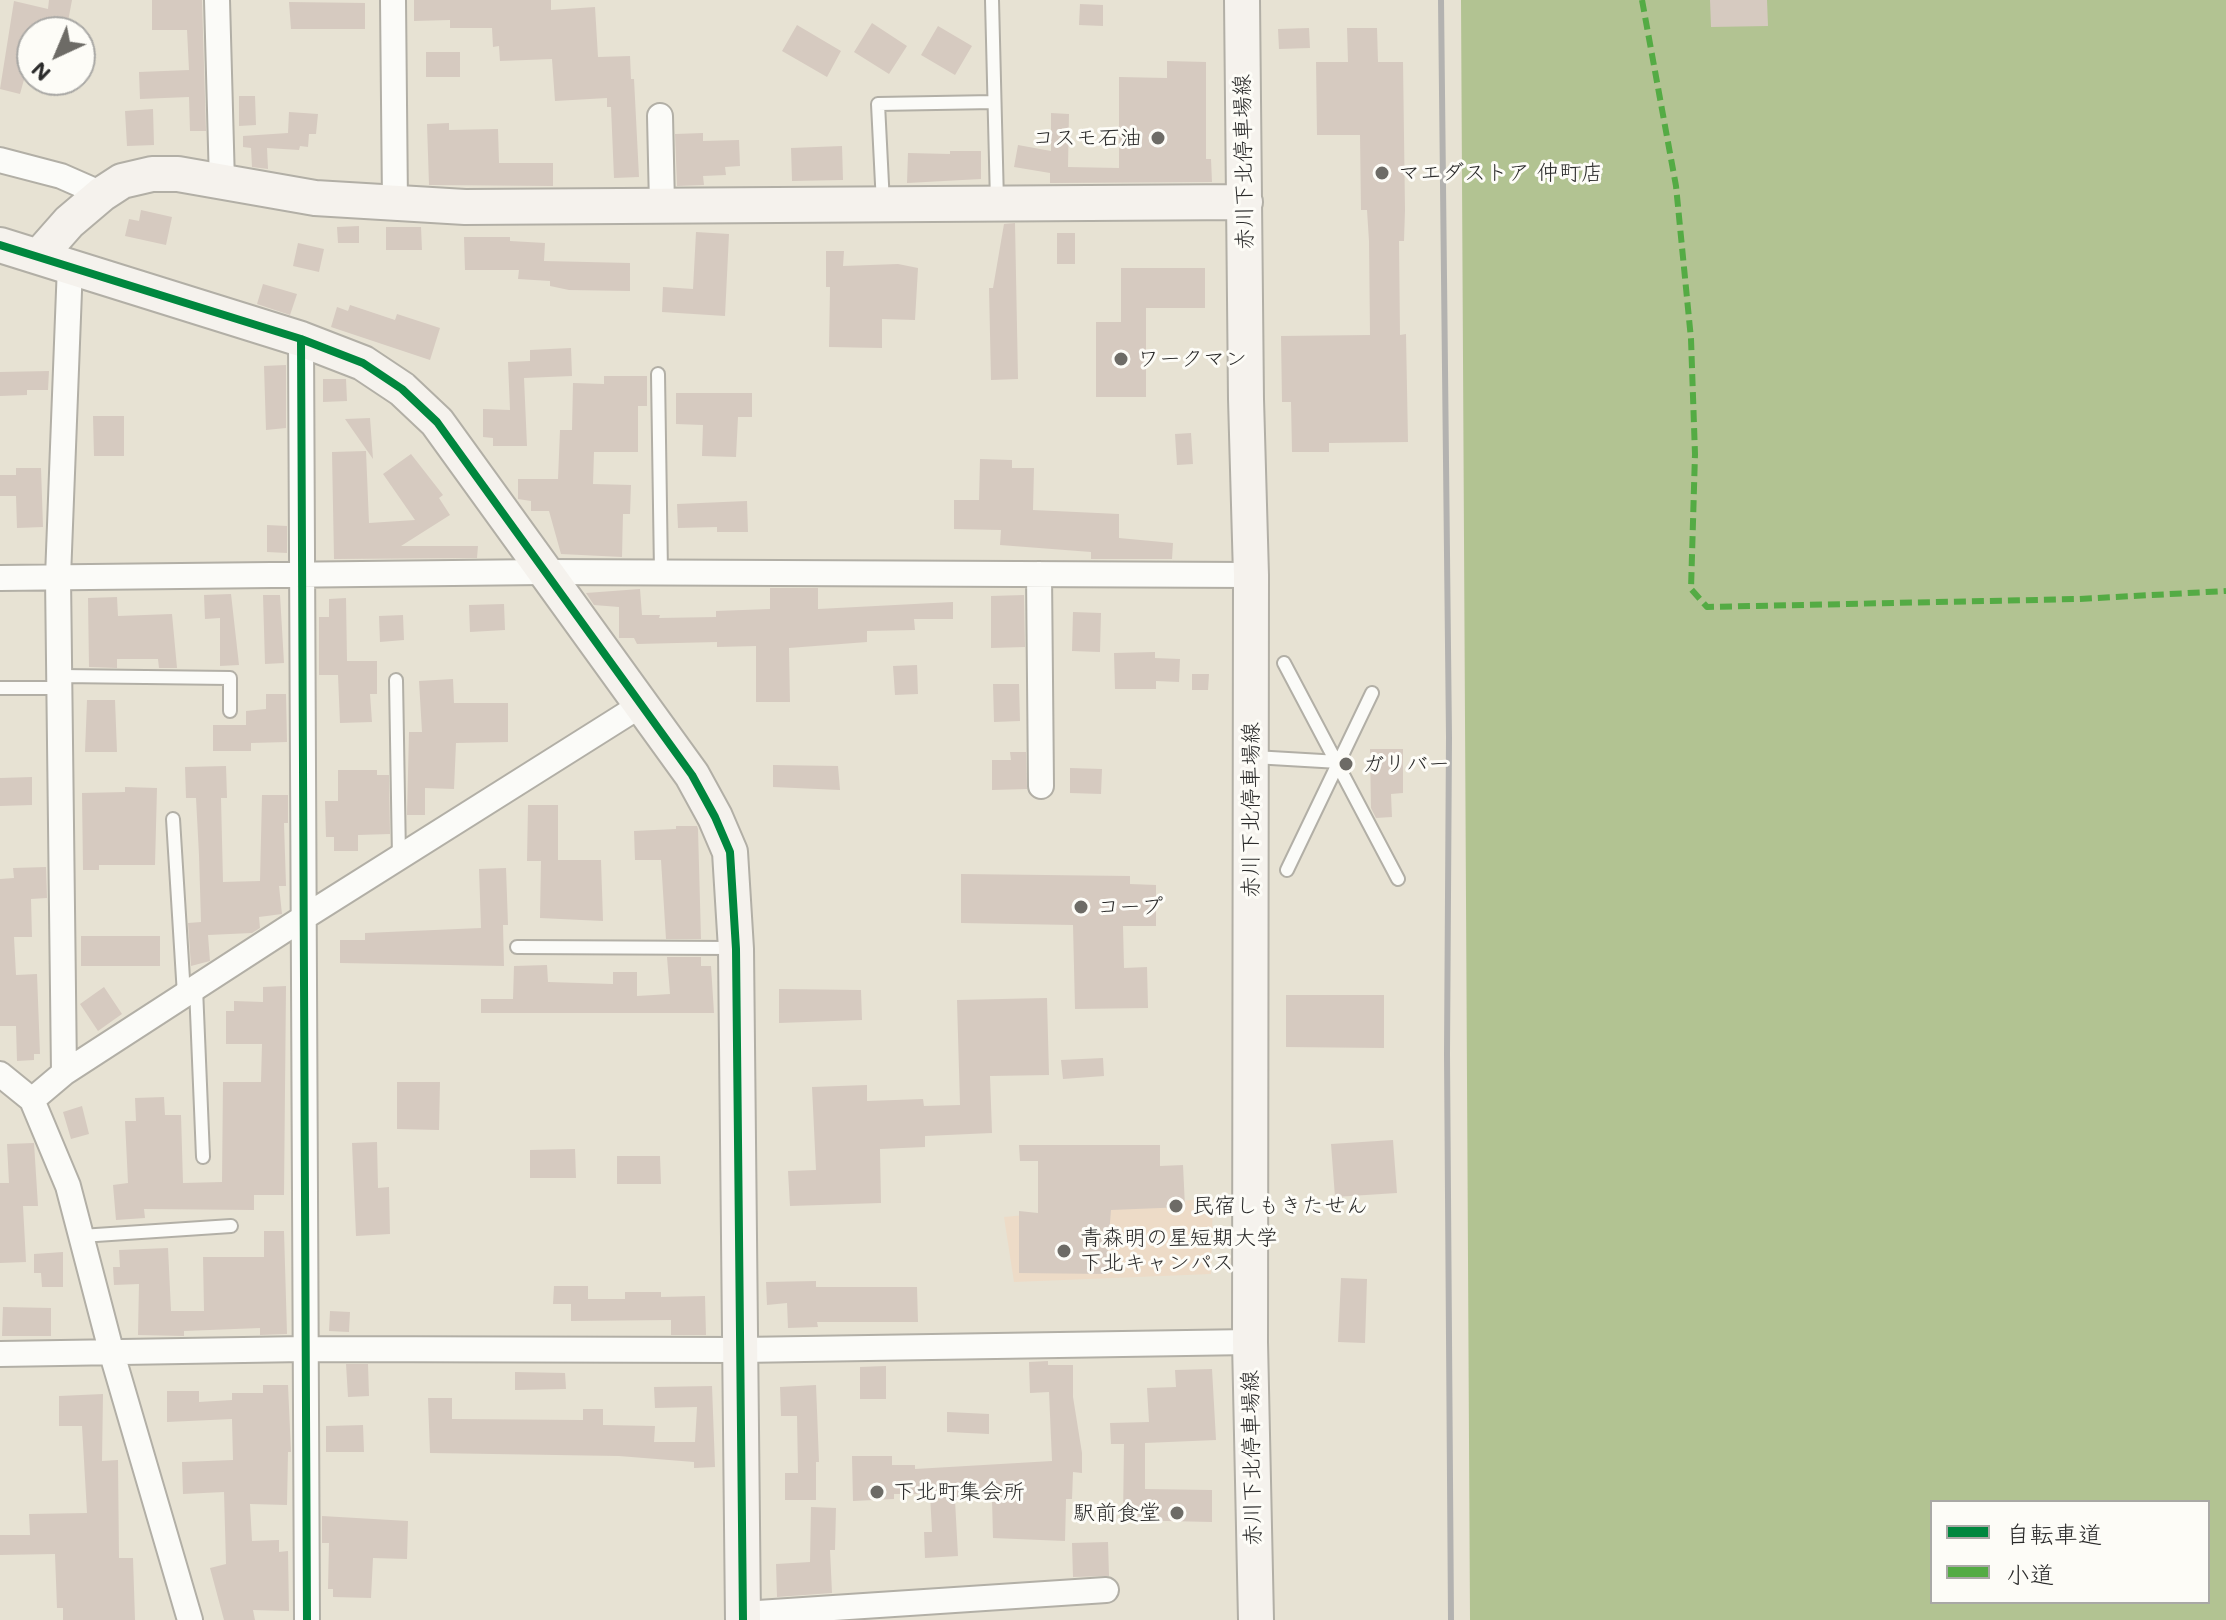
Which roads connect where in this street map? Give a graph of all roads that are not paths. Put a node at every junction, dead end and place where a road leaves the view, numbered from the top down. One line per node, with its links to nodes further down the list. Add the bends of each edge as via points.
1 (217, 0): 8 (street)
2 (393, 0): 11 (street)
3 (992, 0): 5 (lane)
4 (1242, 0): 10 (street, 赤川下北停車場線)
5 (994, 102): 12 (lane, via 878,104); 14 (lane)
6 (660, 116): 13 (street)
7 (0, 160): 9 (street, via 61,176)
8 (222, 183): 9 (street, via 152,174 122,181); 11 (street, via 315,198)
9 (102, 194): 16 (street, via 69,222)
10 (1245, 202): 14 (street); 22 (street, 赤川下北停車場線)
11 (395, 203): 13 (street)
12 (883, 204): 13 (street); 14 (street)
13 (662, 205)
14 (997, 206)
15 (0, 245): 16 (street)
16 (54, 261): 17 (street); 23 (street)
17 (301, 339): 19 (street, via 363,363 437,422); 24 (street)
18 (658, 374): 20 (lane)
19 (543, 572): 20 (street); 24 (street); 31 (street)
20 (661, 572): 21 (street)
21 (1039, 574): 22 (street); 35 (street)
22 (1251, 575): 33 (street, 赤川下北停車場線)
23 (58, 577): 24 (street); 25 (street); 28 (street)
24 (303, 577): 40 (street)
25 (0, 578)
26 (1284, 663): 34 (lane)
27 (396, 680): 37 (lane)
28 (61, 682): 29 (lane); 32 (lane, via 230,678); 44 (street)
29 (0, 688)
30 (1372, 693): 34 (lane)
31 (641, 705): 37 (street); 42 (street, via 692,775 730,852)
32 (230, 711)
33 (1251, 757): 34 (lane); 50 (street, 赤川下北停車場線)
34 (1339, 762): 38 (lane); 39 (lane)
35 (1041, 786)
36 (173, 819): 43 (lane)
37 (399, 858): 40 (street)
38 (1287, 870)
39 (1398, 879)
40 (303, 918): 43 (street); 51 (street)
41 (517, 947): 42 (lane)
42 (736, 949): 52 (street)
43 (190, 992): 44 (street); 47 (lane)
44 (64, 1073): 46 (street)
45 (0, 1074): 46 (street)
46 (32, 1100): 49 (street, via 68,1186)
47 (203, 1157)
48 (231, 1226): 49 (lane)
49 (81, 1236): 54 (street)
50 (1250, 1342): 52 (street); 59 (street, 赤川下北停車場線)
51 (304, 1349): 52 (street); 54 (street); 58 (street)
52 (741, 1350): 56 (street)
53 (0, 1354): 54 (street)
54 (112, 1354): 57 (street)
55 (1106, 1590): 56 (street)
56 (743, 1617)
57 (190, 1620)
58 (307, 1620)
59 (1256, 1620)

